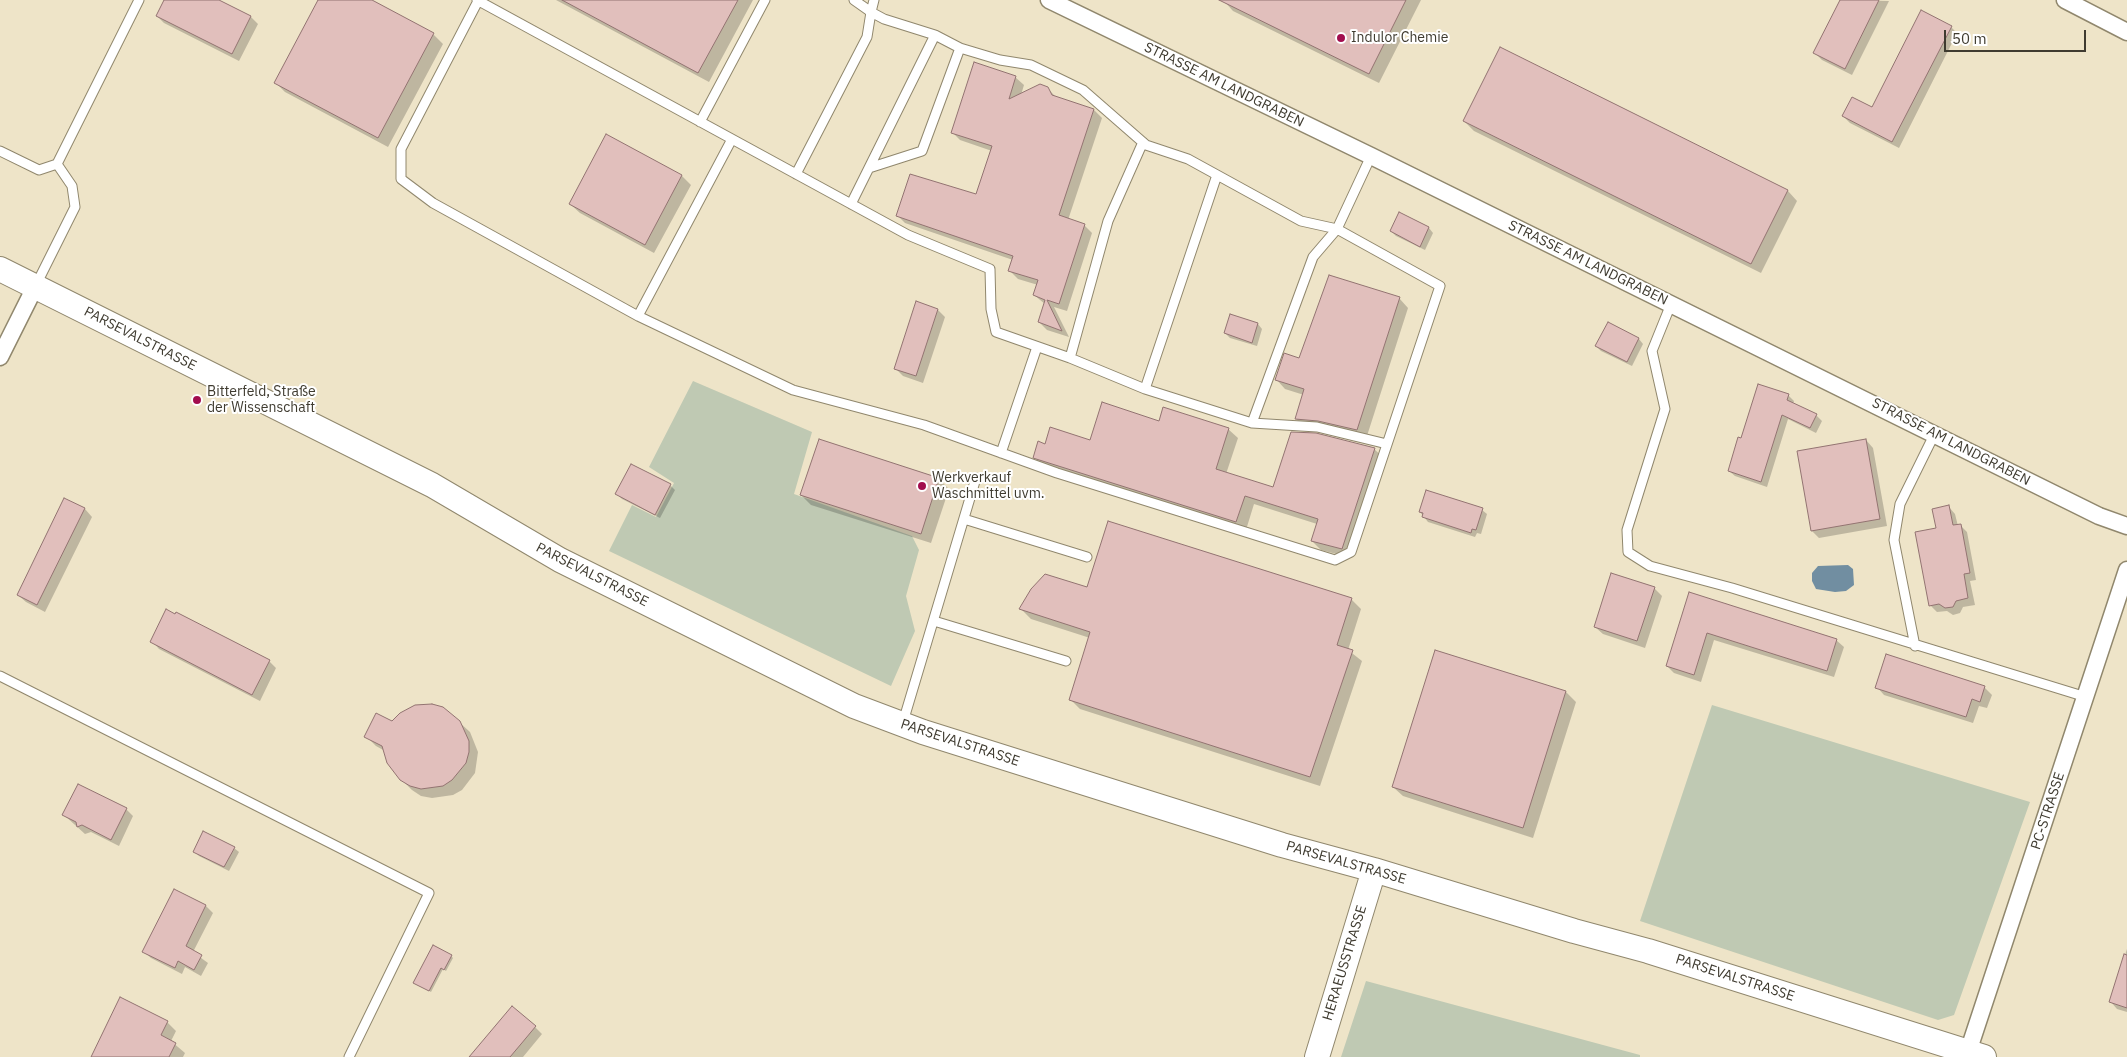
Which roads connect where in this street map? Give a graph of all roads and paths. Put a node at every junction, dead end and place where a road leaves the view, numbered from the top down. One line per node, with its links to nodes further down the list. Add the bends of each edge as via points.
1 (139, 0): 17 (lane)
2 (477, 0): 12 (lane); 26 (lane, via 401,149 401,178 432,203)
3 (765, 0): 12 (lane)
4 (854, 0): 8 (lane)
5 (874, 0): 8 (lane)
6 (1049, 0): 16 (street, STRASSE AM LANDGRABEN)
7 (2065, 0): 9 (street)
8 (872, 12): 10 (lane); 19 (lane, via 867,37)
9 (2127, 32)
10 (935, 35): 11 (lane); 18 (lane)
11 (960, 48): 14 (lane, via 1031,65 1083,90); 18 (lane, via 922,151)
12 (700, 122): 13 (lane)
13 (732, 139): 19 (lane); 26 (lane)
14 (1143, 142): 20 (lane, via 1188,159); 29 (lane, via 1108,221)
15 (0, 151): 17 (lane, via 39,170)
16 (1371, 156): 22 (lane); 25 (street, STRASSE AM LANDGRABEN)
17 (57, 164): 24 (lane, via 72,186 75,207)
18 (869, 168): 21 (lane)
19 (796, 174): 21 (lane)
20 (1217, 175): 22 (lane, via 1301,221); 30 (lane)
21 (851, 204): 27 (lane, via 908,235 990,269 991,309 996,332)
22 (1336, 229): 31 (lane, via 1313,258); 33 (lane, via 1440,286)
23 (0, 270): 24 (street, PARSEVALSTRASSE)
24 (35, 287): 28 (street); 45 (street, PARSEVALSTRASSE, via 432,485 560,560 826,693)
25 (1671, 304): 32 (street, STRASSE AM LANDGRABEN); 41 (lane, via 1652,351 1665,409 1627,530 1628,552 1650,566 1732,588)
26 (638, 316): 34 (lane, via 793,390 924,425)
27 (1037, 346): 29 (lane); 34 (lane)
28 (0, 357)
29 (1070, 358): 30 (lane)
30 (1145, 389): 31 (lane)
31 (1252, 423): 33 (lane, via 1316,427)
32 (1935, 433): 37 (street, STRASSE AM LANDGRABEN, via 2099,516); 41 (lane, via 1900,504 1894,540)
33 (1387, 444): 34 (lane, via 1351,552 1335,560)
34 (1000, 453)
35 (976, 478): 36 (lane)
36 (964, 519): 38 (lane); 40 (lane)
37 (2127, 526)
38 (1087, 557)
39 (2127, 570): 44 (street, PC-STRASSE)
40 (934, 621): 42 (lane); 45 (lane)
41 (1915, 646): 44 (lane)
42 (1066, 661)
43 (0, 676): 48 (lane, via 429,892)
44 (2086, 698): 47 (street, PC-STRASSE)
45 (902, 725): 46 (street, PARSEVALSTRASSE, via 1282,845)
46 (1374, 870): 47 (street, PARSEVALSTRASSE, via 1648,951); 49 (street, HERAEUSSTRASSE)
47 (1976, 1054)
48 (349, 1057)
49 (1317, 1057)

